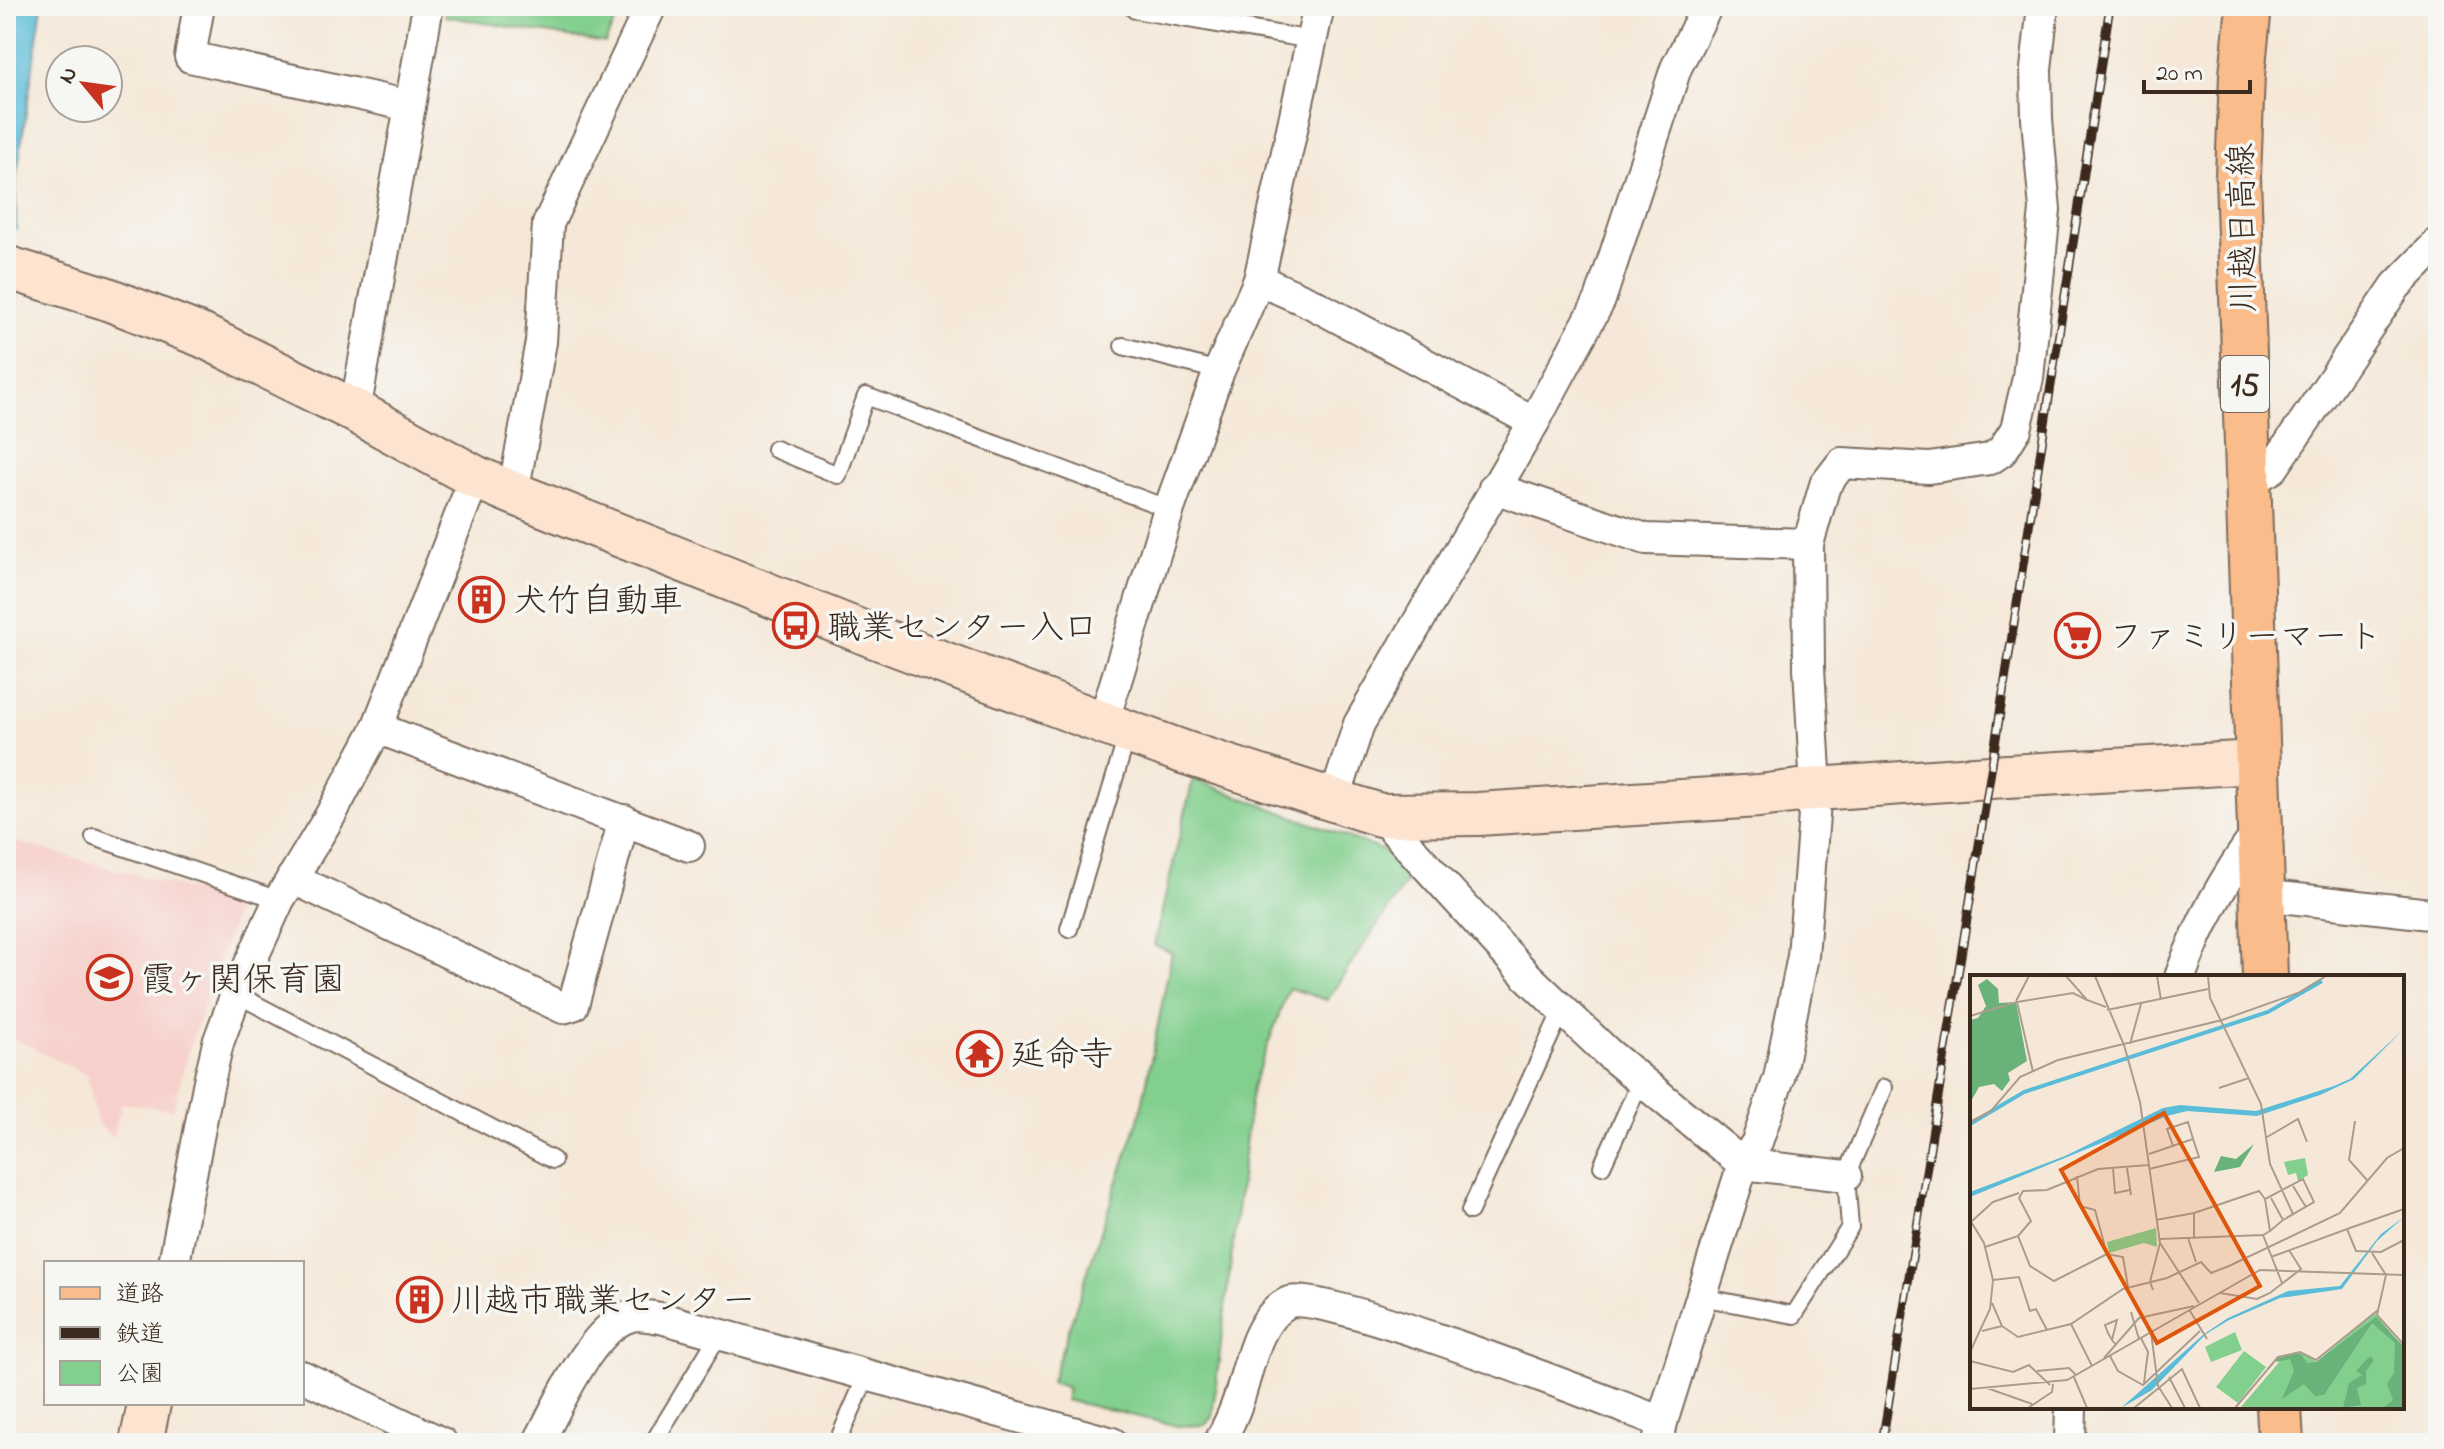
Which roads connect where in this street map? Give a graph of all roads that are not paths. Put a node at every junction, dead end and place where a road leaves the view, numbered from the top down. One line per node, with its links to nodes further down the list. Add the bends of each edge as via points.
1 (199, 6): 10 (street, via 190,57)
2 (428, 6): 10 (street)
3 (651, 6): 22 (street, via 548,224 541,342)
4 (1133, 6): 9 (lane)
5 (1319, 6): 9 (street)
6 (1707, 6): 17 (street, via 1676,68 1600,300)
7 (2043, 6): 24 (street, via 2036,69 2045,210 2028,378 2016,429 1990,459 1929,468 1842,463 1825,485)
8 (2249, 6): 20 (main road, 川越日高線 / 15, via 2238,176)
9 (1312, 40): 13 (street)
10 (410, 106): 16 (street)
11 (2438, 243): 20 (street, via 2396,286 2273,468)
12 (23, 272): 16 (street, via 152,314)
13 (1259, 280): 15 (street); 17 (street)
14 (1123, 346): 15 (lane)
15 (1219, 371): 23 (street)
16 (355, 411): 19 (street)
17 (1534, 422): 21 (street)
18 (775, 449): 23 (lane, via 838,475 866,396)
19 (475, 477): 22 (street); 26 (street)
20 (2249, 482): 27 (main road, 川越日高線 / 15)
21 (1494, 488): 24 (street, via 1646,539); 29 (street, via 1359,724)
22 (513, 493): 25 (street)
23 (1169, 509): 25 (street)
24 (1808, 544): 28 (street)
25 (1116, 727): 29 (street); 38 (lane)
26 (377, 728): 31 (street); 35 (street)
27 (2257, 762): 28 (street); 32 (main road, 川越日高線 / 15)
28 (1816, 789): 30 (street, via 1478,814); 46 (street, via 1803,956 1779,1078 1757,1142)
29 (1334, 801): 30 (street)
30 (1380, 815): 42 (street)
31 (624, 820): 34 (street); 35 (street, via 573,1005 563,1008)
32 (2259, 831): 36 (main road, 川越日高線 / 15); 39 (street, via 2232,867)
33 (94, 837): 35 (lane)
34 (689, 846)
35 (285, 889): 41 (street)
36 (2262, 895): 37 (street); 40 (main road, 川越日高線 / 15)
37 (2438, 915)
38 (1069, 929)
39 (2181, 975)
40 (2265, 975)
41 (236, 994): 45 (lane); 50 (street, via 208,1086)
42 (1562, 1010): 43 (street); 49 (lane)
43 (1641, 1080): 46 (street); 47 (lane)
44 (1884, 1088): 48 (lane)
45 (553, 1160)
46 (1743, 1164): 48 (street); 51 (street)
47 (1602, 1166)
48 (1846, 1176): 51 (lane, via 1850,1227 1794,1315)
49 (1470, 1211)
50 (174, 1261)
51 (1701, 1297): 57 (street)
52 (718, 1336): 54 (street); 60 (street, via 661,1318 634,1315 616,1324 594,1343); 61 (lane)
53 (304, 1377): 59 (street)
54 (866, 1377): 58 (street); 62 (lane)
55 (2070, 1409): 65 (street)
56 (2279, 1409): 66 (main road)
57 (1660, 1433): 64 (street, via 1469,1350 1306,1300 1288,1302 1263,1326)
58 (1036, 1434): 63 (street)
59 (442, 1443)
60 (538, 1443)
61 (653, 1443)
62 (837, 1443)
63 (1112, 1443)
64 (1219, 1443)
65 (2070, 1443)
66 (2281, 1443)

